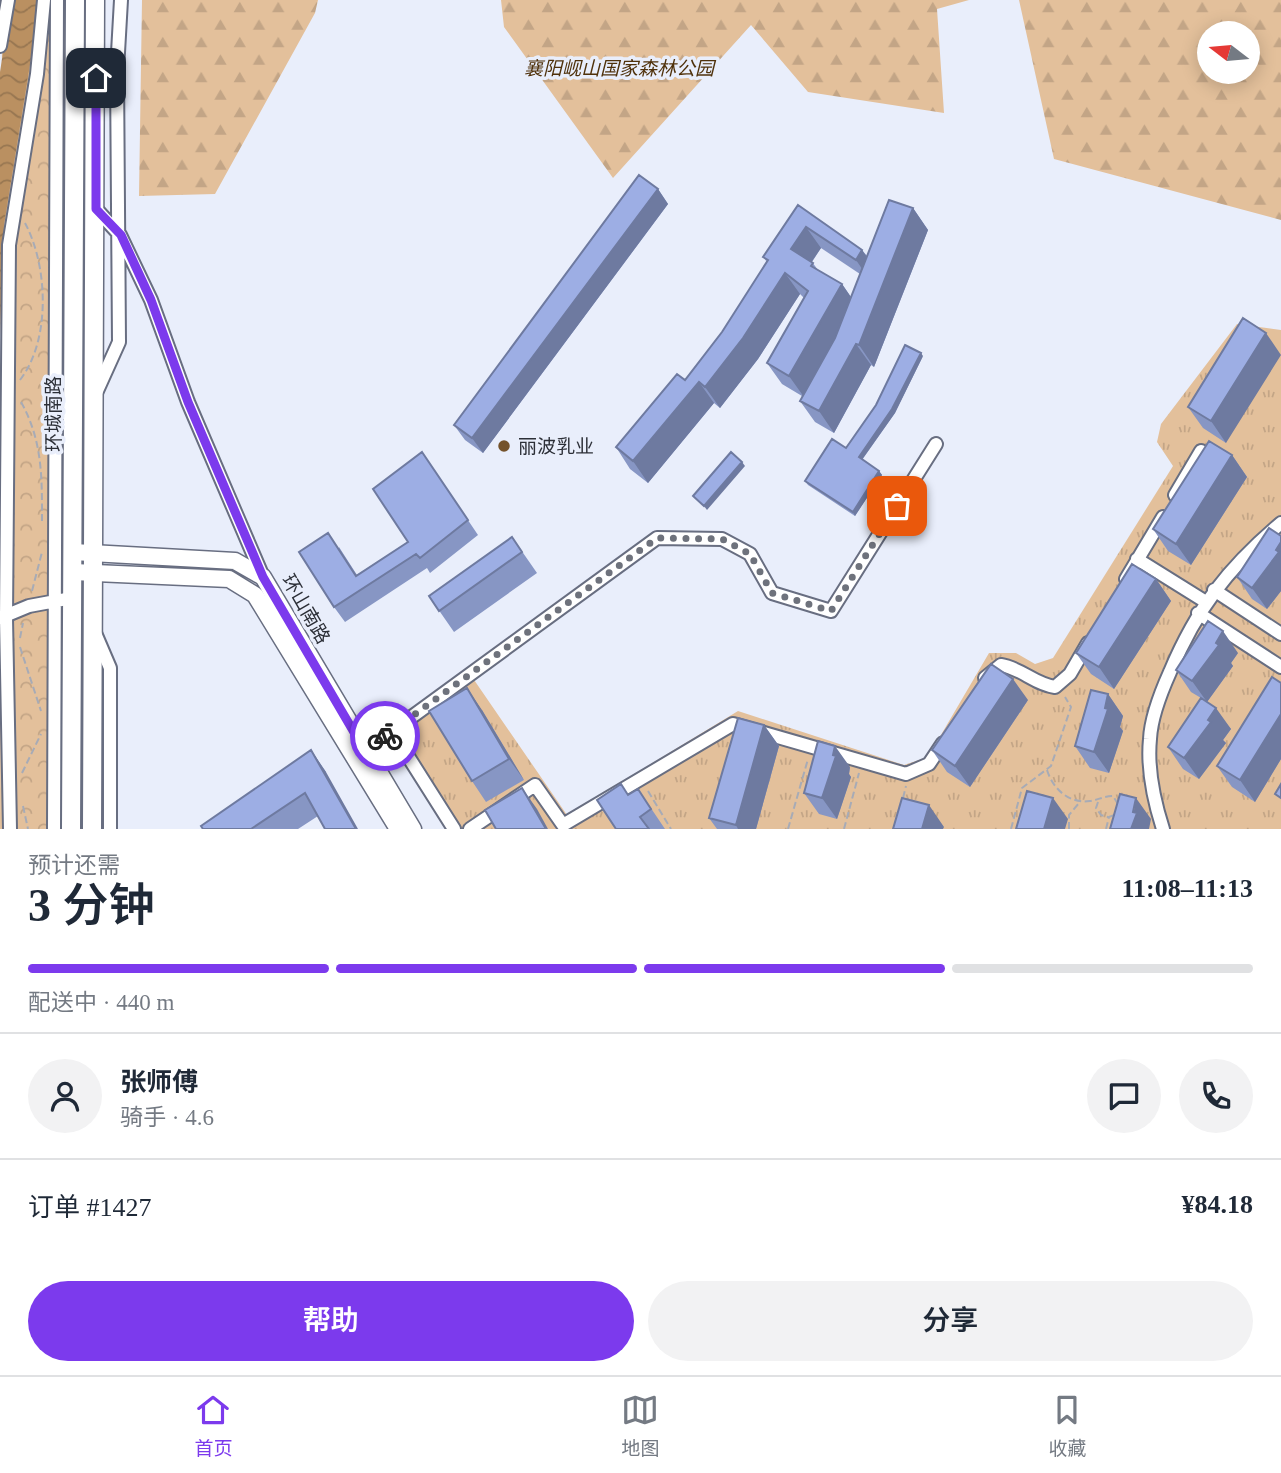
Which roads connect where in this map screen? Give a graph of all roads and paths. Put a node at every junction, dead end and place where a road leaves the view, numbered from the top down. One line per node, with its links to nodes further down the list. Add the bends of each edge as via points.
1 (8, 0): 7 (street)
2 (44, 0): 11 (street, via 9,246)
3 (57, 0): 27 (street)
4 (75, 0): 18 (highway, 环城南路)
5 (95, 0): 8 (highway)
6 (121, 0): 10 (street, via 117,71)
7 (0, 46)
8 (96, 209): 10 (street); 12 (highway)
9 (24, 222): 11 (path, via 35,242 43,320 32,362)
10 (121, 235): 12 (street, via 119,342); 23 (street)
11 (8, 391): 16 (path, via 32,421 41,457); 31 (street)
12 (95, 397): 19 (highway)
13 (936, 444): 41 (street, via 831,611 772,593 750,554 722,539 657,538)
14 (1201, 451): 20 (street)
15 (1281, 523): 24 (street, via 1241,556)
16 (42, 524)
17 (42, 550): 29 (path)
18 (73, 552): 19 (main road, 环山南路); 21 (highway, 环城南路)
19 (94, 553): 22 (highway); 23 (main road, 环山南路, via 235,561)
20 (1138, 559): 25 (street); 28 (street)
21 (73, 572): 22 (main road, 环山南路); 26 (highway, 环城南路)
22 (93, 572): 33 (highway); 60 (main road, 环山南路, via 229,579 255,596)
23 (263, 577): 43 (main road, 环山南路)
24 (1214, 590): 28 (street); 34 (street)
25 (1117, 594)
26 (72, 598): 27 (street); 57 (highway, 环城南路)
27 (53, 601): 29 (street); 56 (street)
28 (1206, 602): 30 (street)
29 (29, 607): 31 (street); 38 (path, via 19,644)
30 (1198, 613): 35 (street); 70 (street, via 1161,694 1150,739 1153,799)
31 (3, 618): 54 (street)
32 (1097, 628): 37 (street, via 1070,674)
33 (93, 629): 58 (highway); 59 (street, via 110,668)
34 (1281, 634)
35 (1281, 667)
36 (980, 685): 37 (street, via 1001,665 1041,685)
37 (1057, 685): 45 (path, via 1071,706)
38 (43, 715)
39 (951, 730): 46 (street, via 929,764)
40 (42, 731): 47 (path)
41 (392, 731): 43 (street); 62 (street)
42 (812, 746): 44 (street); 48 (street, via 733,723); 65 (path)
43 (365, 751): 61 (main road, 环山南路)
44 (862, 761): 46 (street); 66 (path)
45 (1047, 769): 51 (path, via 1051,782 1069,799); 67 (path, via 1022,788)
46 (910, 772): 52 (path)
47 (21, 775)
48 (640, 779): 63 (street, via 563,825 535,785); 64 (path)
49 (21, 798): 55 (path)
50 (1098, 799): 51 (path); 53 (path, via 1096,808); 53 (path, via 1113,796 1117,802 1119,807)
51 (1080, 802): 68 (path, via 1069,815)
52 (900, 806)
53 (1109, 817): 69 (path)
54 (10, 829)
55 (28, 829)
56 (54, 829)
57 (71, 829)
58 (92, 829)
59 (110, 829)
60 (398, 829)
61 (413, 829)
62 (454, 829)
63 (470, 829)
64 (671, 829)
65 (788, 829)
66 (844, 829)
67 (1011, 829)
68 (1069, 829)
69 (1106, 829)
70 (1163, 829)

